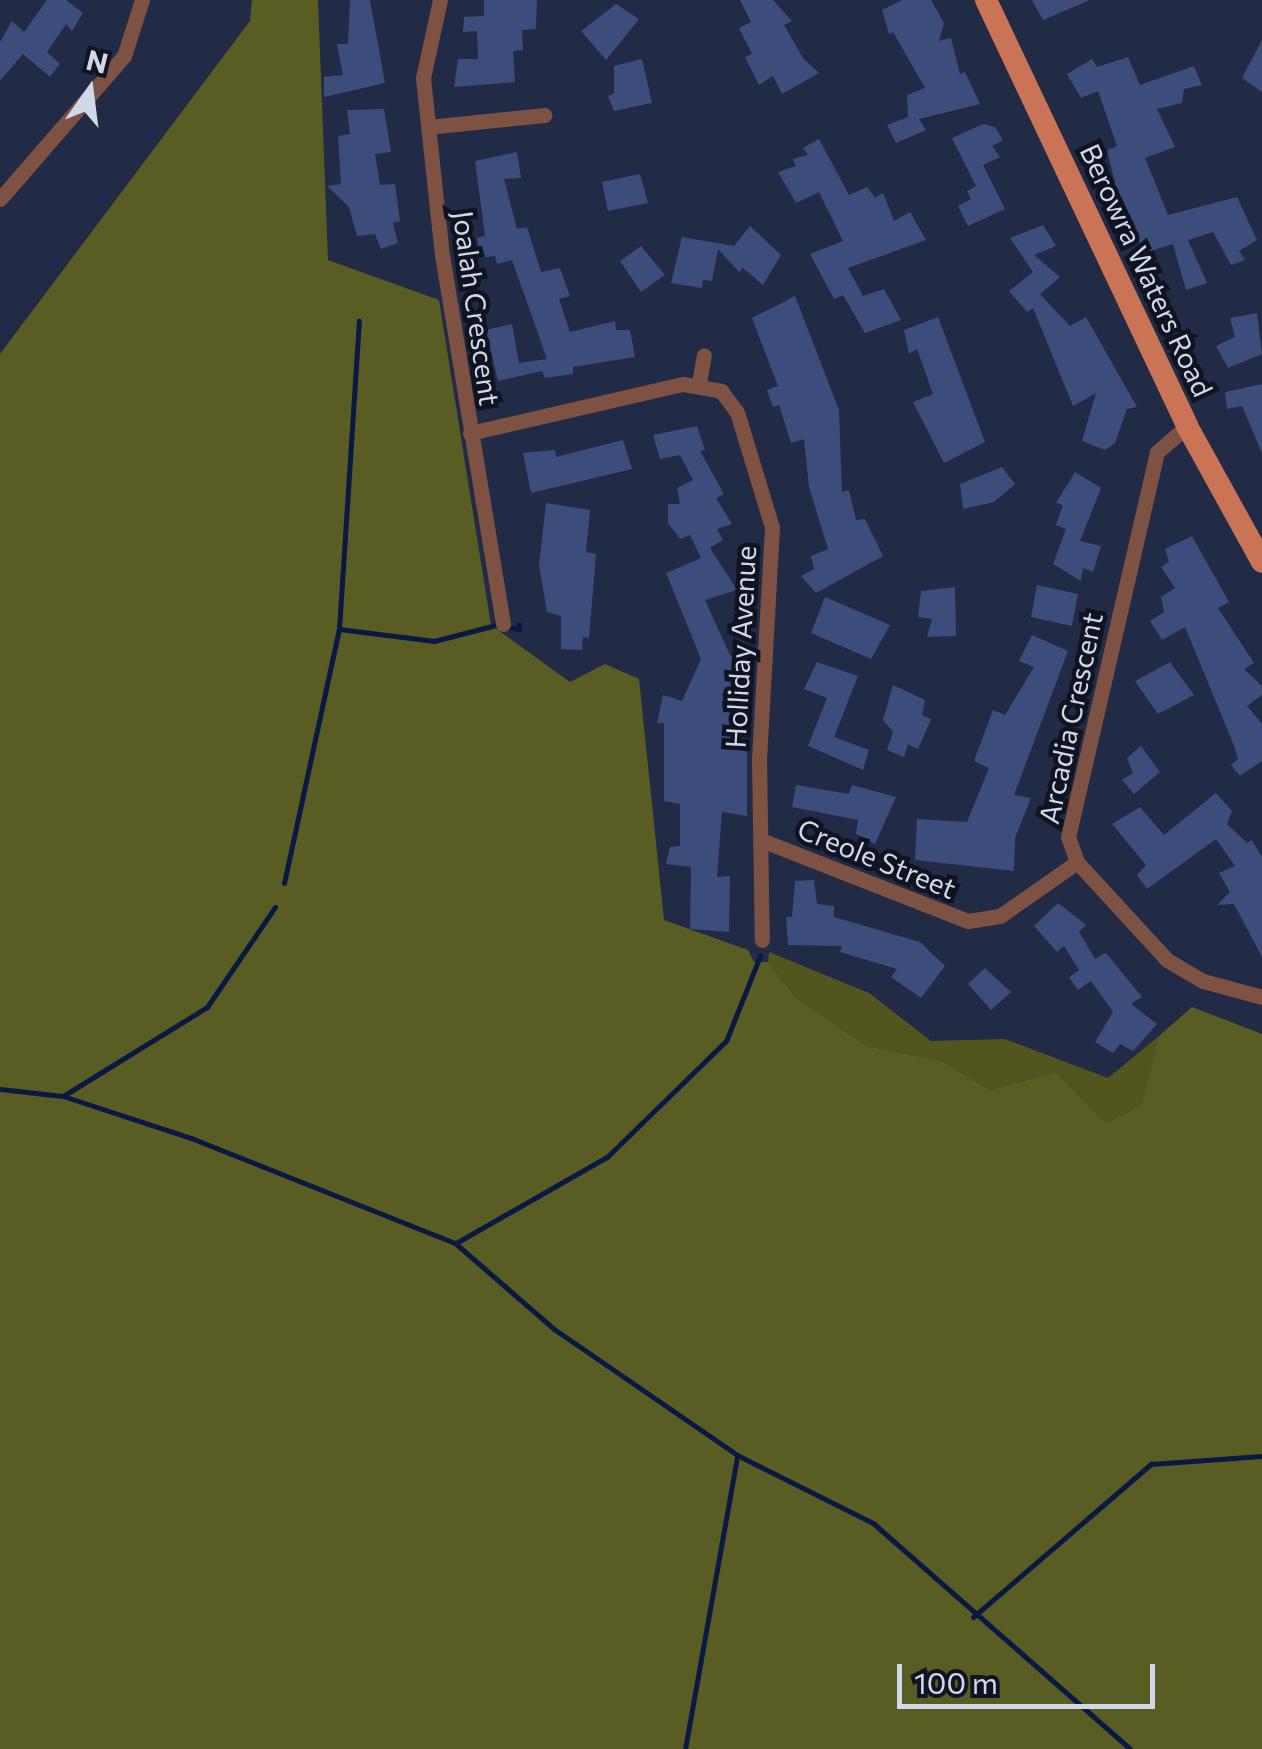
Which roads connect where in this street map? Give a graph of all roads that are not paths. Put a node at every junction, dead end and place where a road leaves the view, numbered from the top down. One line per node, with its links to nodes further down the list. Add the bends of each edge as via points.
1 (142, 0): 6 (street, via 124,56)
2 (440, 0): 5 (street, Joalah Crescent, via 423,78)
3 (986, 0): 9 (main road, Berowra Waters Road)
4 (544, 115): 5 (street)
5 (428, 127): 10 (street, Joalah Crescent)
6 (0, 199)
7 (704, 354): 8 (street)
8 (699, 383): 10 (street); 13 (street, Holliday Avenue, via 720,391 737,412 769,506)
9 (1187, 426): 11 (main road, Berowra Waters Road); 14 (street, Arcadia Crescent, via 1162,444 1154,464 1068,828)
10 (470, 433): 12 (street, Joalah Crescent)
11 (1262, 562)
12 (503, 624)
13 (761, 840): 14 (street, Creole Street, via 968,921 1000,916); 15 (street, Holliday Avenue)
14 (1077, 862): 16 (street, Arcadia Crescent, via 1167,960 1203,982)
15 (762, 940)
16 (1262, 997)

